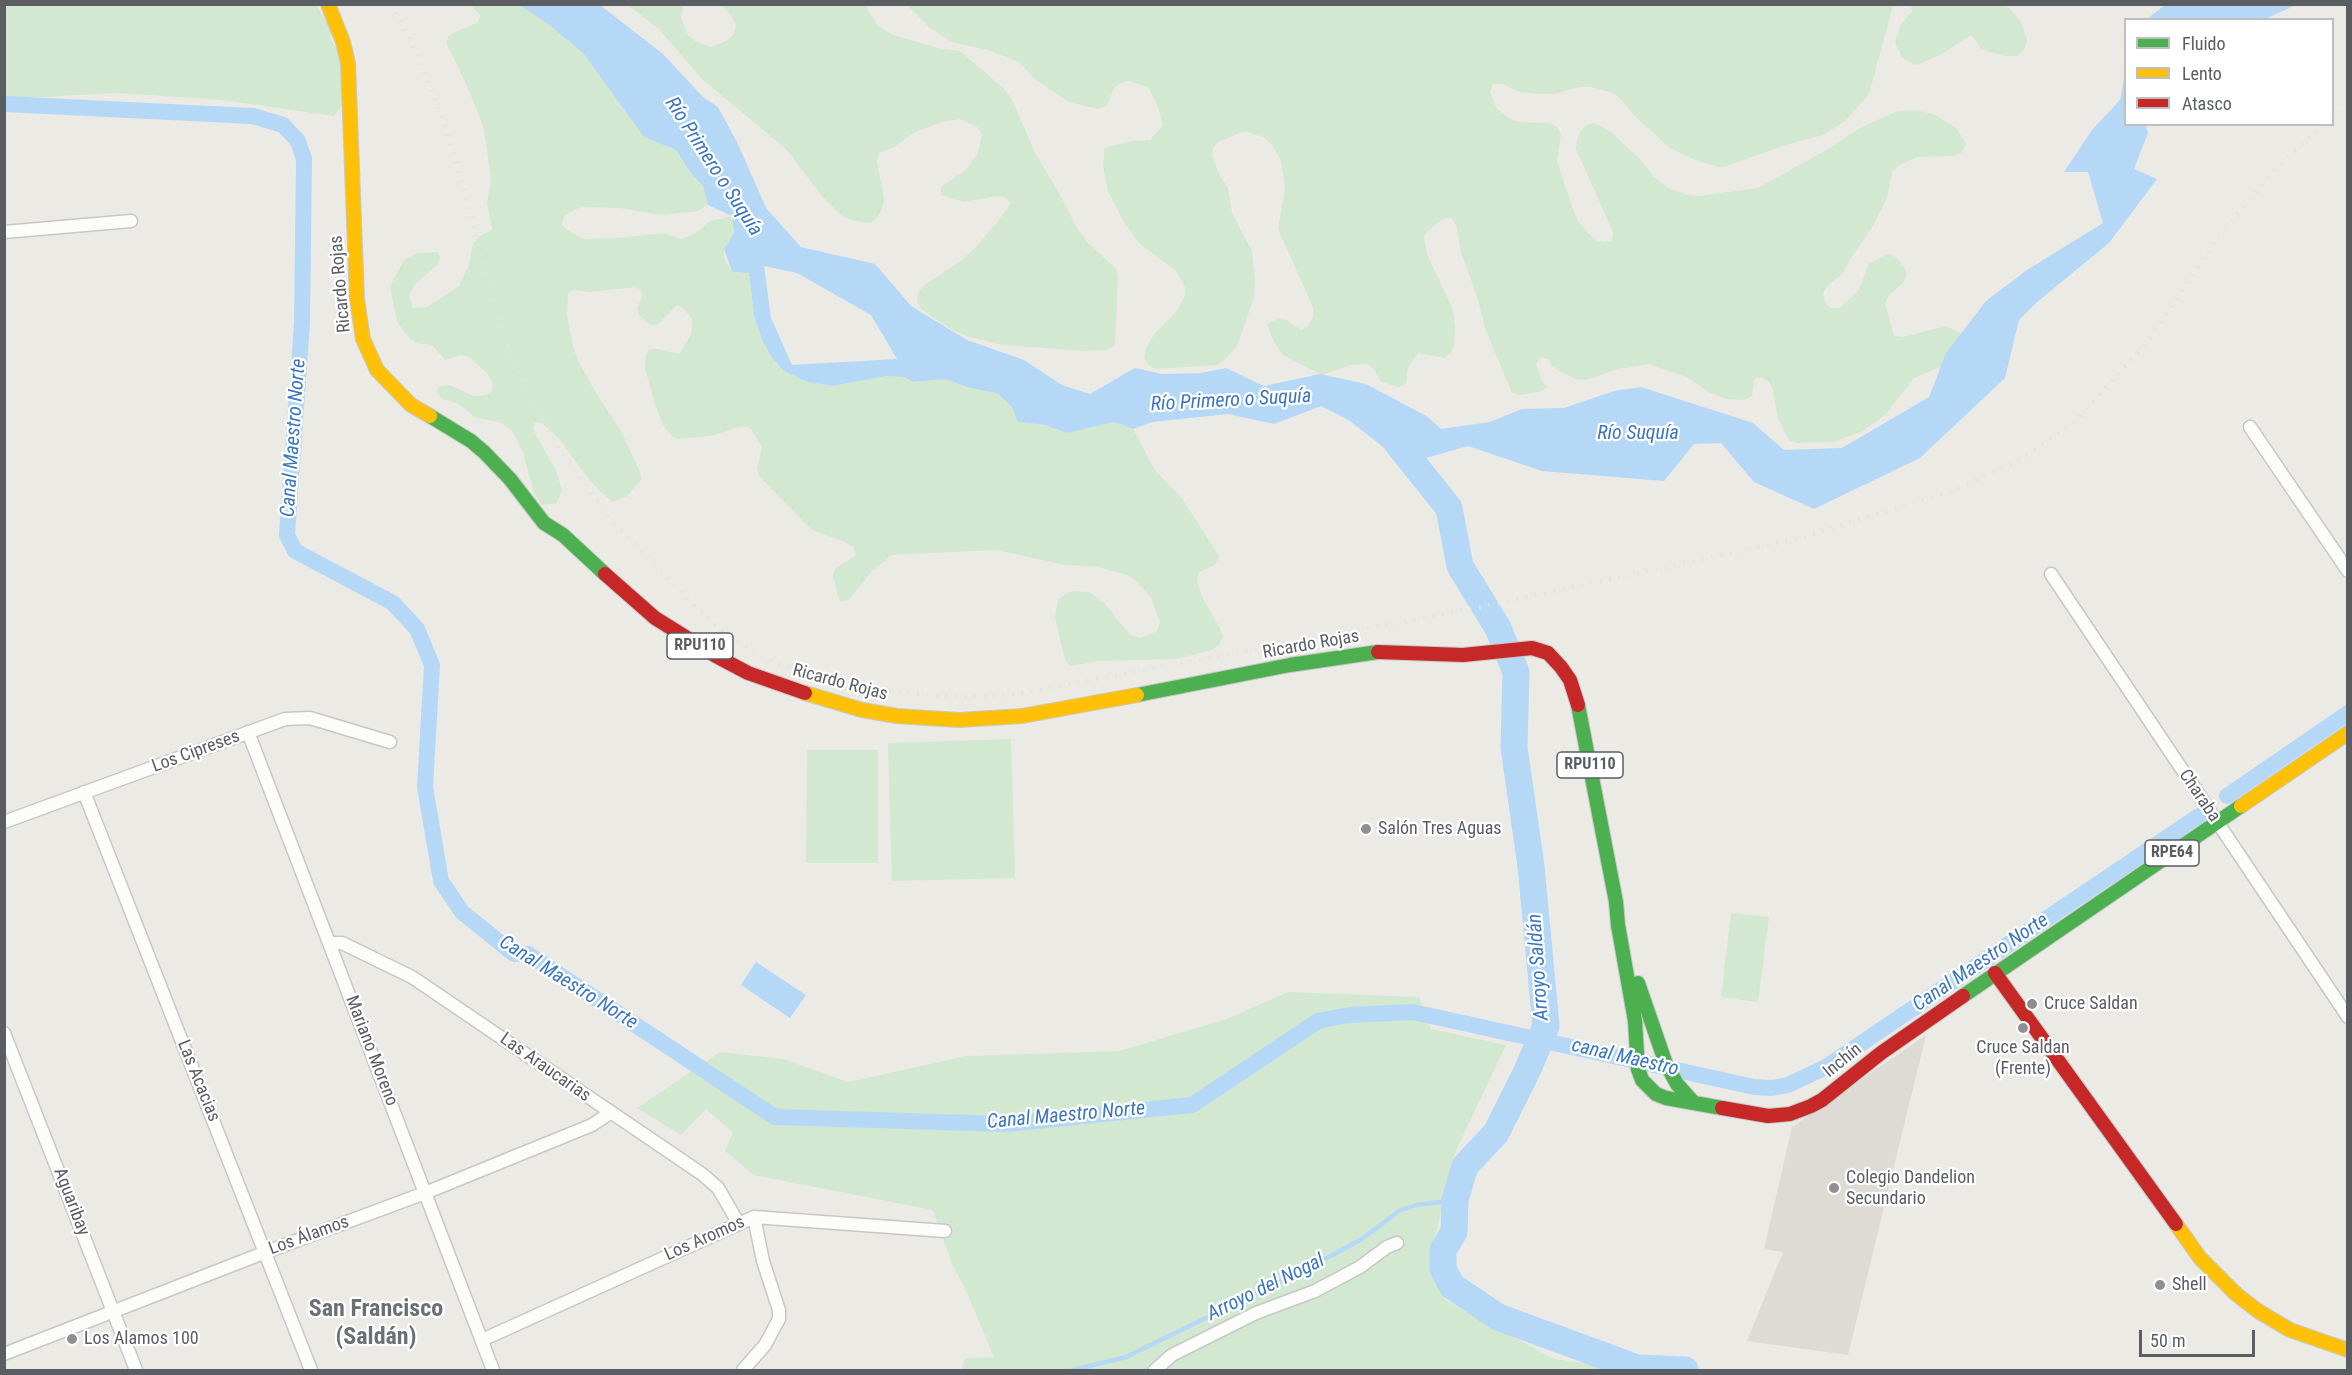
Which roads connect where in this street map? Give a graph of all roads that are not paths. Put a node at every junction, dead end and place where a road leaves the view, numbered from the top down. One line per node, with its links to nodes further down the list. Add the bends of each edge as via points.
1 (328, 4): 13 (main road, Ricardo Rojas / RPU110, via 348,63 357,299 363,339 377,370 411,405 484,452 544,523 563,535 641,606 685,638 781,686 862,710 959,720 1022,716 1378,652 1482,654 1532,648 1548,653 1566,673 1573,688)
2 (131, 221): 3 (street)
3 (4, 232)
4 (2250, 427): 5 (street)
5 (2348, 571)
6 (2052, 574): 12 (street, Charaba)
7 (248, 732): 9 (street, Los Cipreses, via 297,717); 10 (street, Los Cipreses); 14 (street, Mariano Moreno)
8 (2348, 733): 12 (main road, RPE64)
9 (390, 742)
10 (84, 792): 11 (street, Los Cipreses); 25 (street, Las Acacias)
11 (4, 822)
12 (2217, 822): 15 (main road, RPE64); 16 (street, Charaba)
13 (1616, 902): 18 (main road, Ricardo Rojas / RPU110, via 1646,1010 1666,1064); 18 (main road, Ricardo Rojas / RPU110, via 1642,1080 1656,1094)
14 (329, 943): 19 (street, Las Araucarias, via 342,943 412,977); 20 (street, Mariano Moreno)
15 (1995, 973): 18 (main road, Inchín / RPU110, via 1811,1106 1790,1114 1768,1116); 28 (main road, via 2200,1258 2258,1311 2289,1330)
16 (2348, 1017)
17 (4, 1033): 26 (street, Aguaribay)
18 (1693, 1102)
19 (610, 1113): 20 (street, Los Álamos, via 592,1125); 22 (street, Las Araucarias, via 702,1174 718,1188)
20 (425, 1193): 25 (street, Los Álamos); 27 (street, Mariano Moreno)
21 (754, 1217): 22 (street, Los Aromos); 23 (street, Los Aromos); 33 (street, via 779,1319 765,1345)
22 (739, 1224): 27 (street, Los Aromos)
23 (945, 1231)
24 (1397, 1243): 34 (street, via 1315,1291 1256,1313 1172,1355)
25 (266, 1252): 26 (street, Los Álamos); 31 (street, Las Acacias)
26 (113, 1311): 29 (street, Los Álamos); 30 (street, Aguaribay)
27 (482, 1340): 32 (street, Mariano Moreno)
28 (2348, 1350)
29 (4, 1354)
30 (136, 1371)
31 (311, 1371)
32 (494, 1371)
33 (743, 1371)
34 (1155, 1371)

